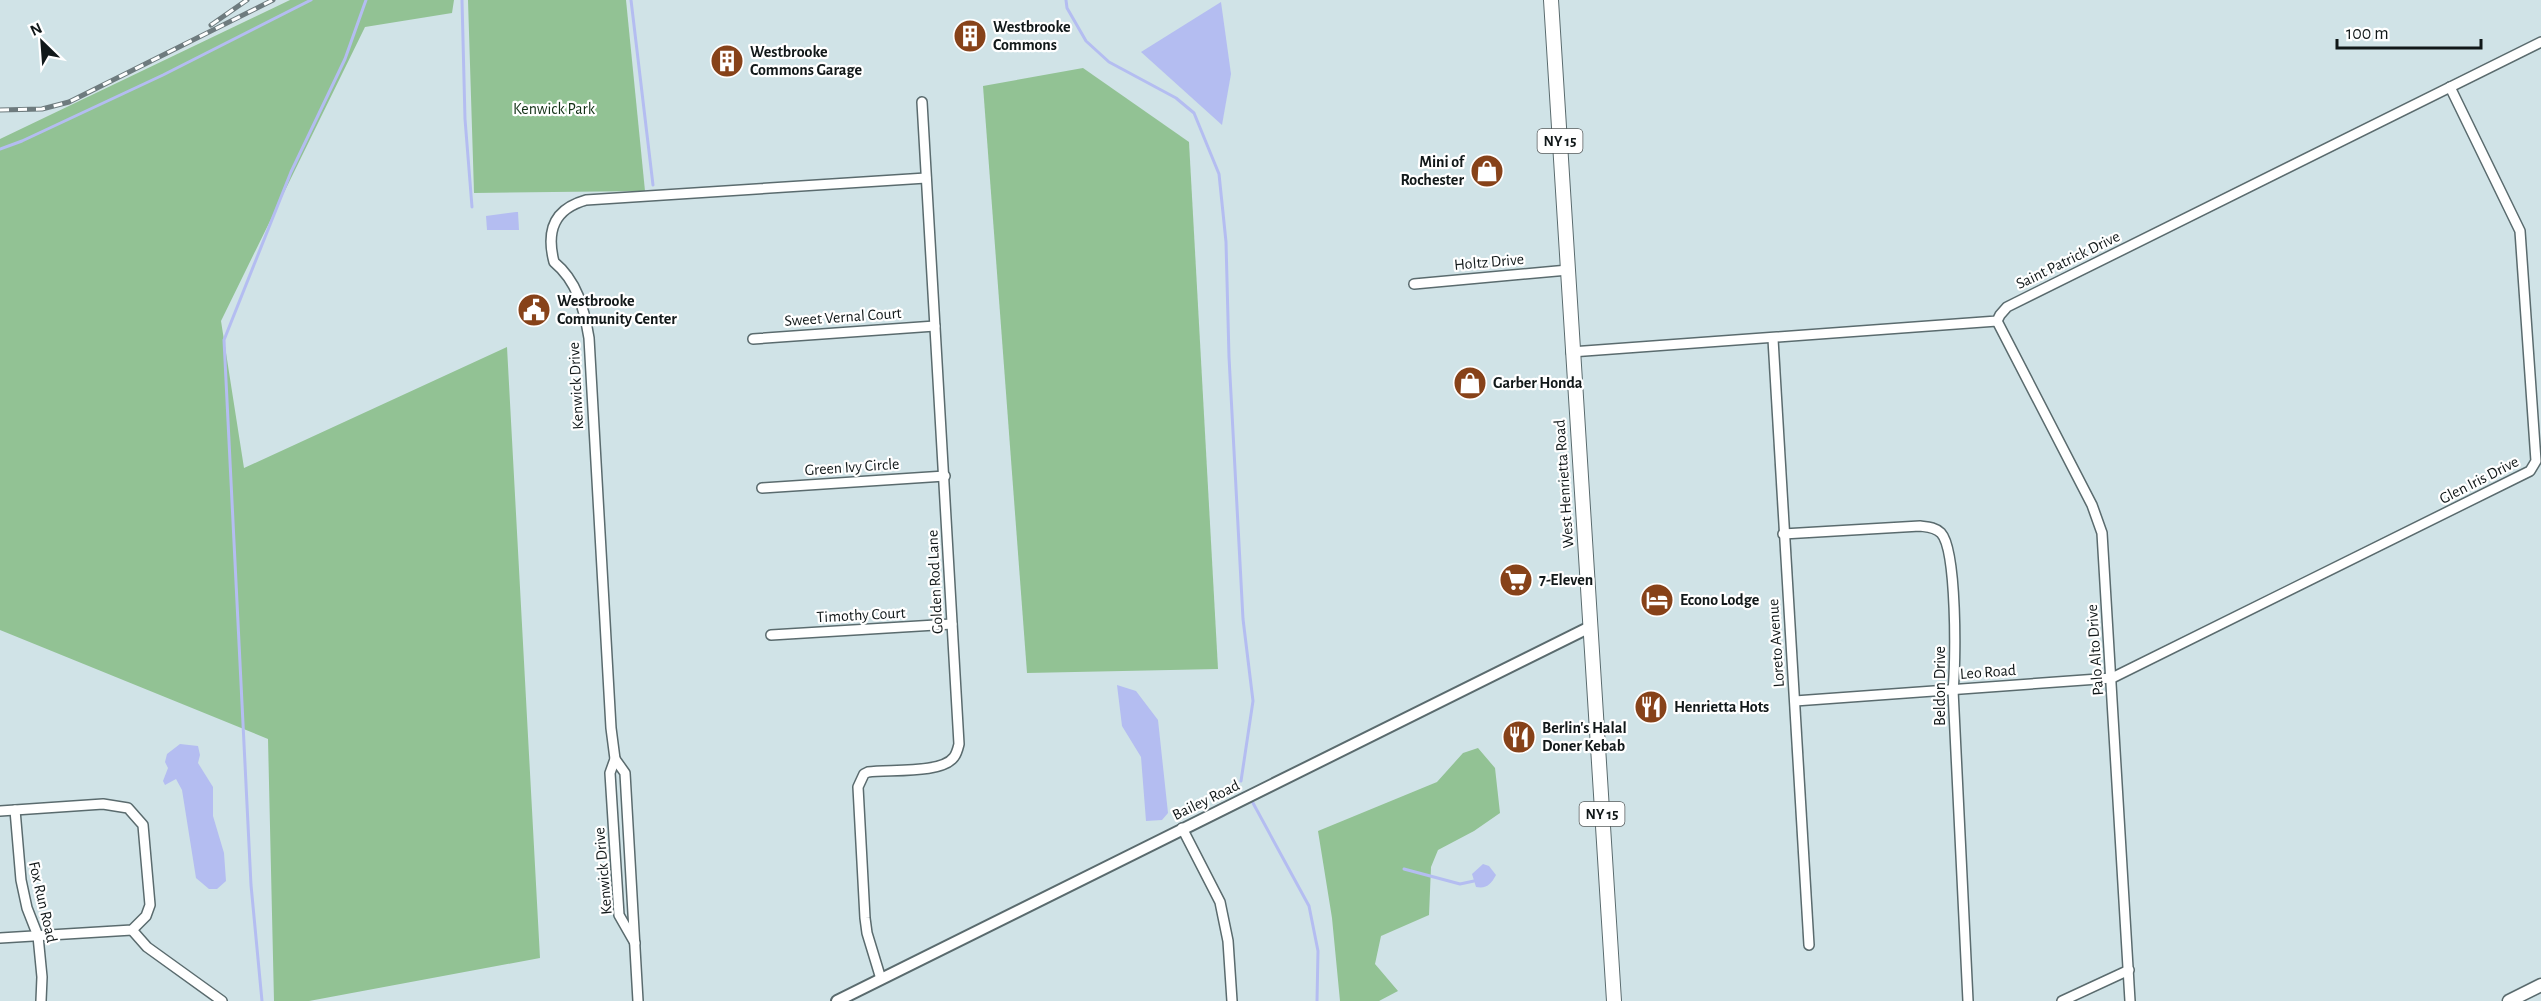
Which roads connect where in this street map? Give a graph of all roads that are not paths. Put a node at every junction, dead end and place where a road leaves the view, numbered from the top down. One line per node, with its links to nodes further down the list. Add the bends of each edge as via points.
1 (1551, 0): 6 (main road, West Henrietta Road / NY 15)
2 (2541, 42): 3 (street, Saint Patrick Drive)
3 (2450, 87): 8 (street, Saint Patrick Drive, via 2007,307); 19 (street, Glen Iris Drive, via 2520,231 2535,466 2521,477)
4 (922, 102): 5 (street, Golden Rod Lane)
5 (926, 178): 9 (street, Golden Rod Lane); 22 (street, Kenwick Drive, via 586,200 567,207 555,223 551,243 554,262 573,284 586,318)
6 (1568, 270): 7 (street, Holtz Drive); 12 (main road, West Henrietta Road / NY 15)
7 (1414, 284)
8 (1997, 321): 11 (street); 19 (street, Palo Alto Drive, via 2098,520)
9 (935, 326): 10 (street, Sweet Vernal Court); 13 (street, Golden Rod Lane)
10 (753, 339)
11 (1773, 339): 12 (street); 15 (street, Loreto Avenue)
12 (1571, 352): 17 (main road, West Henrietta Road / NY 15)
13 (945, 476): 14 (street, Green Ivy Circle); 16 (street, Golden Rod Lane)
14 (762, 488)
15 (1784, 534): 20 (street, Beldon Drive, via 1920,526 1941,533 1949,557); 21 (street, Loreto Avenue)
16 (952, 624): 18 (street, Timothy Court); 32 (street, Golden Rod Lane, via 959,736 955,757 938,767 868,772 858,787 865,918)
17 (1590, 627): 25 (street, Bailey Road); 39 (main road, West Henrietta Road / NY 15)
18 (771, 635)
19 (2112, 678): 20 (street, Leo Road); 31 (street, Palo Alto Drive)
20 (1953, 690): 21 (street, Leo Road); 40 (street, Beldon Drive)
21 (1795, 701): 30 (street, Loreto Avenue)
22 (615, 759): 29 (street, Kenwick Drive, via 625,773); 29 (street, Kenwick Drive, via 610,773 619,915)
23 (15, 810): 24 (street); 26 (street, via 103,804 128,808 136,816 143,825 150,905 146,916); 27 (street, Fox Run Road, via 21,880)
24 (0, 811)
25 (1182, 828): 32 (street, Bailey Road); 38 (street, via 1220,902 1228,941)
26 (132, 930): 27 (street); 35 (street, via 155,953)
27 (38, 936): 28 (street); 34 (street, Fox Run Road)
28 (0, 938)
29 (635, 943): 36 (street, Kenwick Drive)
30 (1809, 945)
31 (2129, 970): 41 (street); 42 (street, Palo Alto Drive)
32 (881, 979): 37 (street, Bailey Road)
33 (2541, 985): 43 (main road)
34 (41, 1001)
35 (222, 1001)
36 (638, 1001)
37 (837, 1001)
38 (1232, 1001)
39 (1614, 1001)
40 (1968, 1001)
41 (2062, 1001)
42 (2130, 1001)
43 (2509, 1001)

